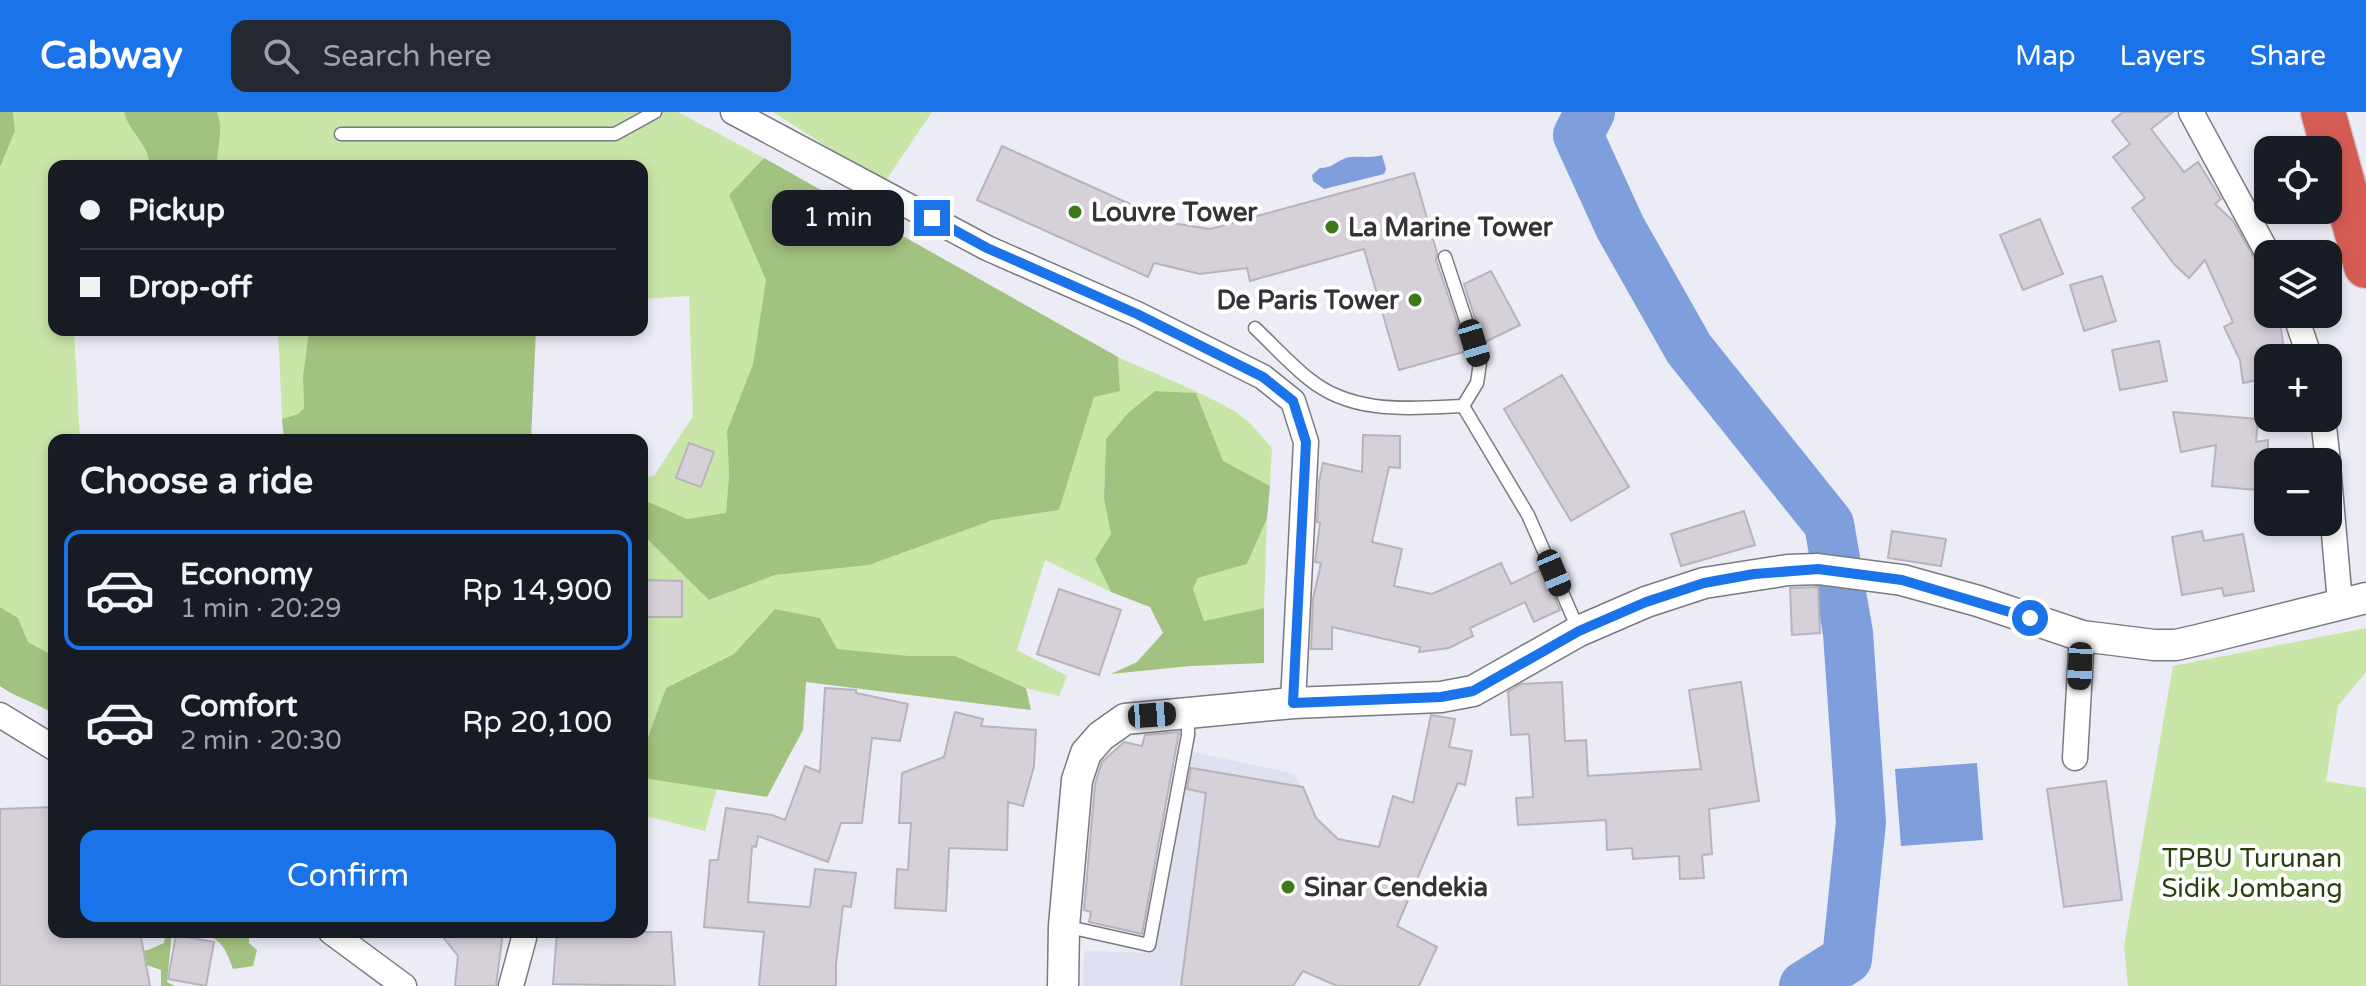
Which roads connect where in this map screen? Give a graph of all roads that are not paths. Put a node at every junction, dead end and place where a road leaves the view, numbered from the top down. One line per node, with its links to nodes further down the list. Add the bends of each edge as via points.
1 (655, 112): 5 (lane, via 615,134)
2 (733, 112): 15 (street, via 987,248 1263,377 1293,401 1306,442)
3 (2191, 112): 6 (street)
4 (2323, 112): 8 (highway)
5 (341, 134)
6 (2260, 240)
7 (1445, 257): 10 (lane, via 1480,363 1477,383)
8 (2366, 266)
9 (1255, 328): 10 (lane, via 1310,381 1347,400 1386,409)
10 (1463, 406): 13 (lane, via 1528,515)
11 (2341, 536): 12 (street)
12 (2353, 601): 14 (street, via 2176,645)
13 (1579, 631): 14 (street, via 1704,583 1818,569 1902,580); 15 (street, via 1473,691)
14 (2082, 636): 19 (street)
15 (1293, 703): 16 (street)
16 (1188, 712): 20 (street, via 1125,719 1086,753 1077,780); 20 (lane, via 1149,945)
17 (0, 715): 18 (street)
18 (48, 744)
19 (2075, 758)
20 (1064, 926): 25 (street)
21 (339, 938): 23 (street)
22 (524, 938): 24 (street)
23 (404, 986)
24 (511, 986)
25 (1063, 986)

